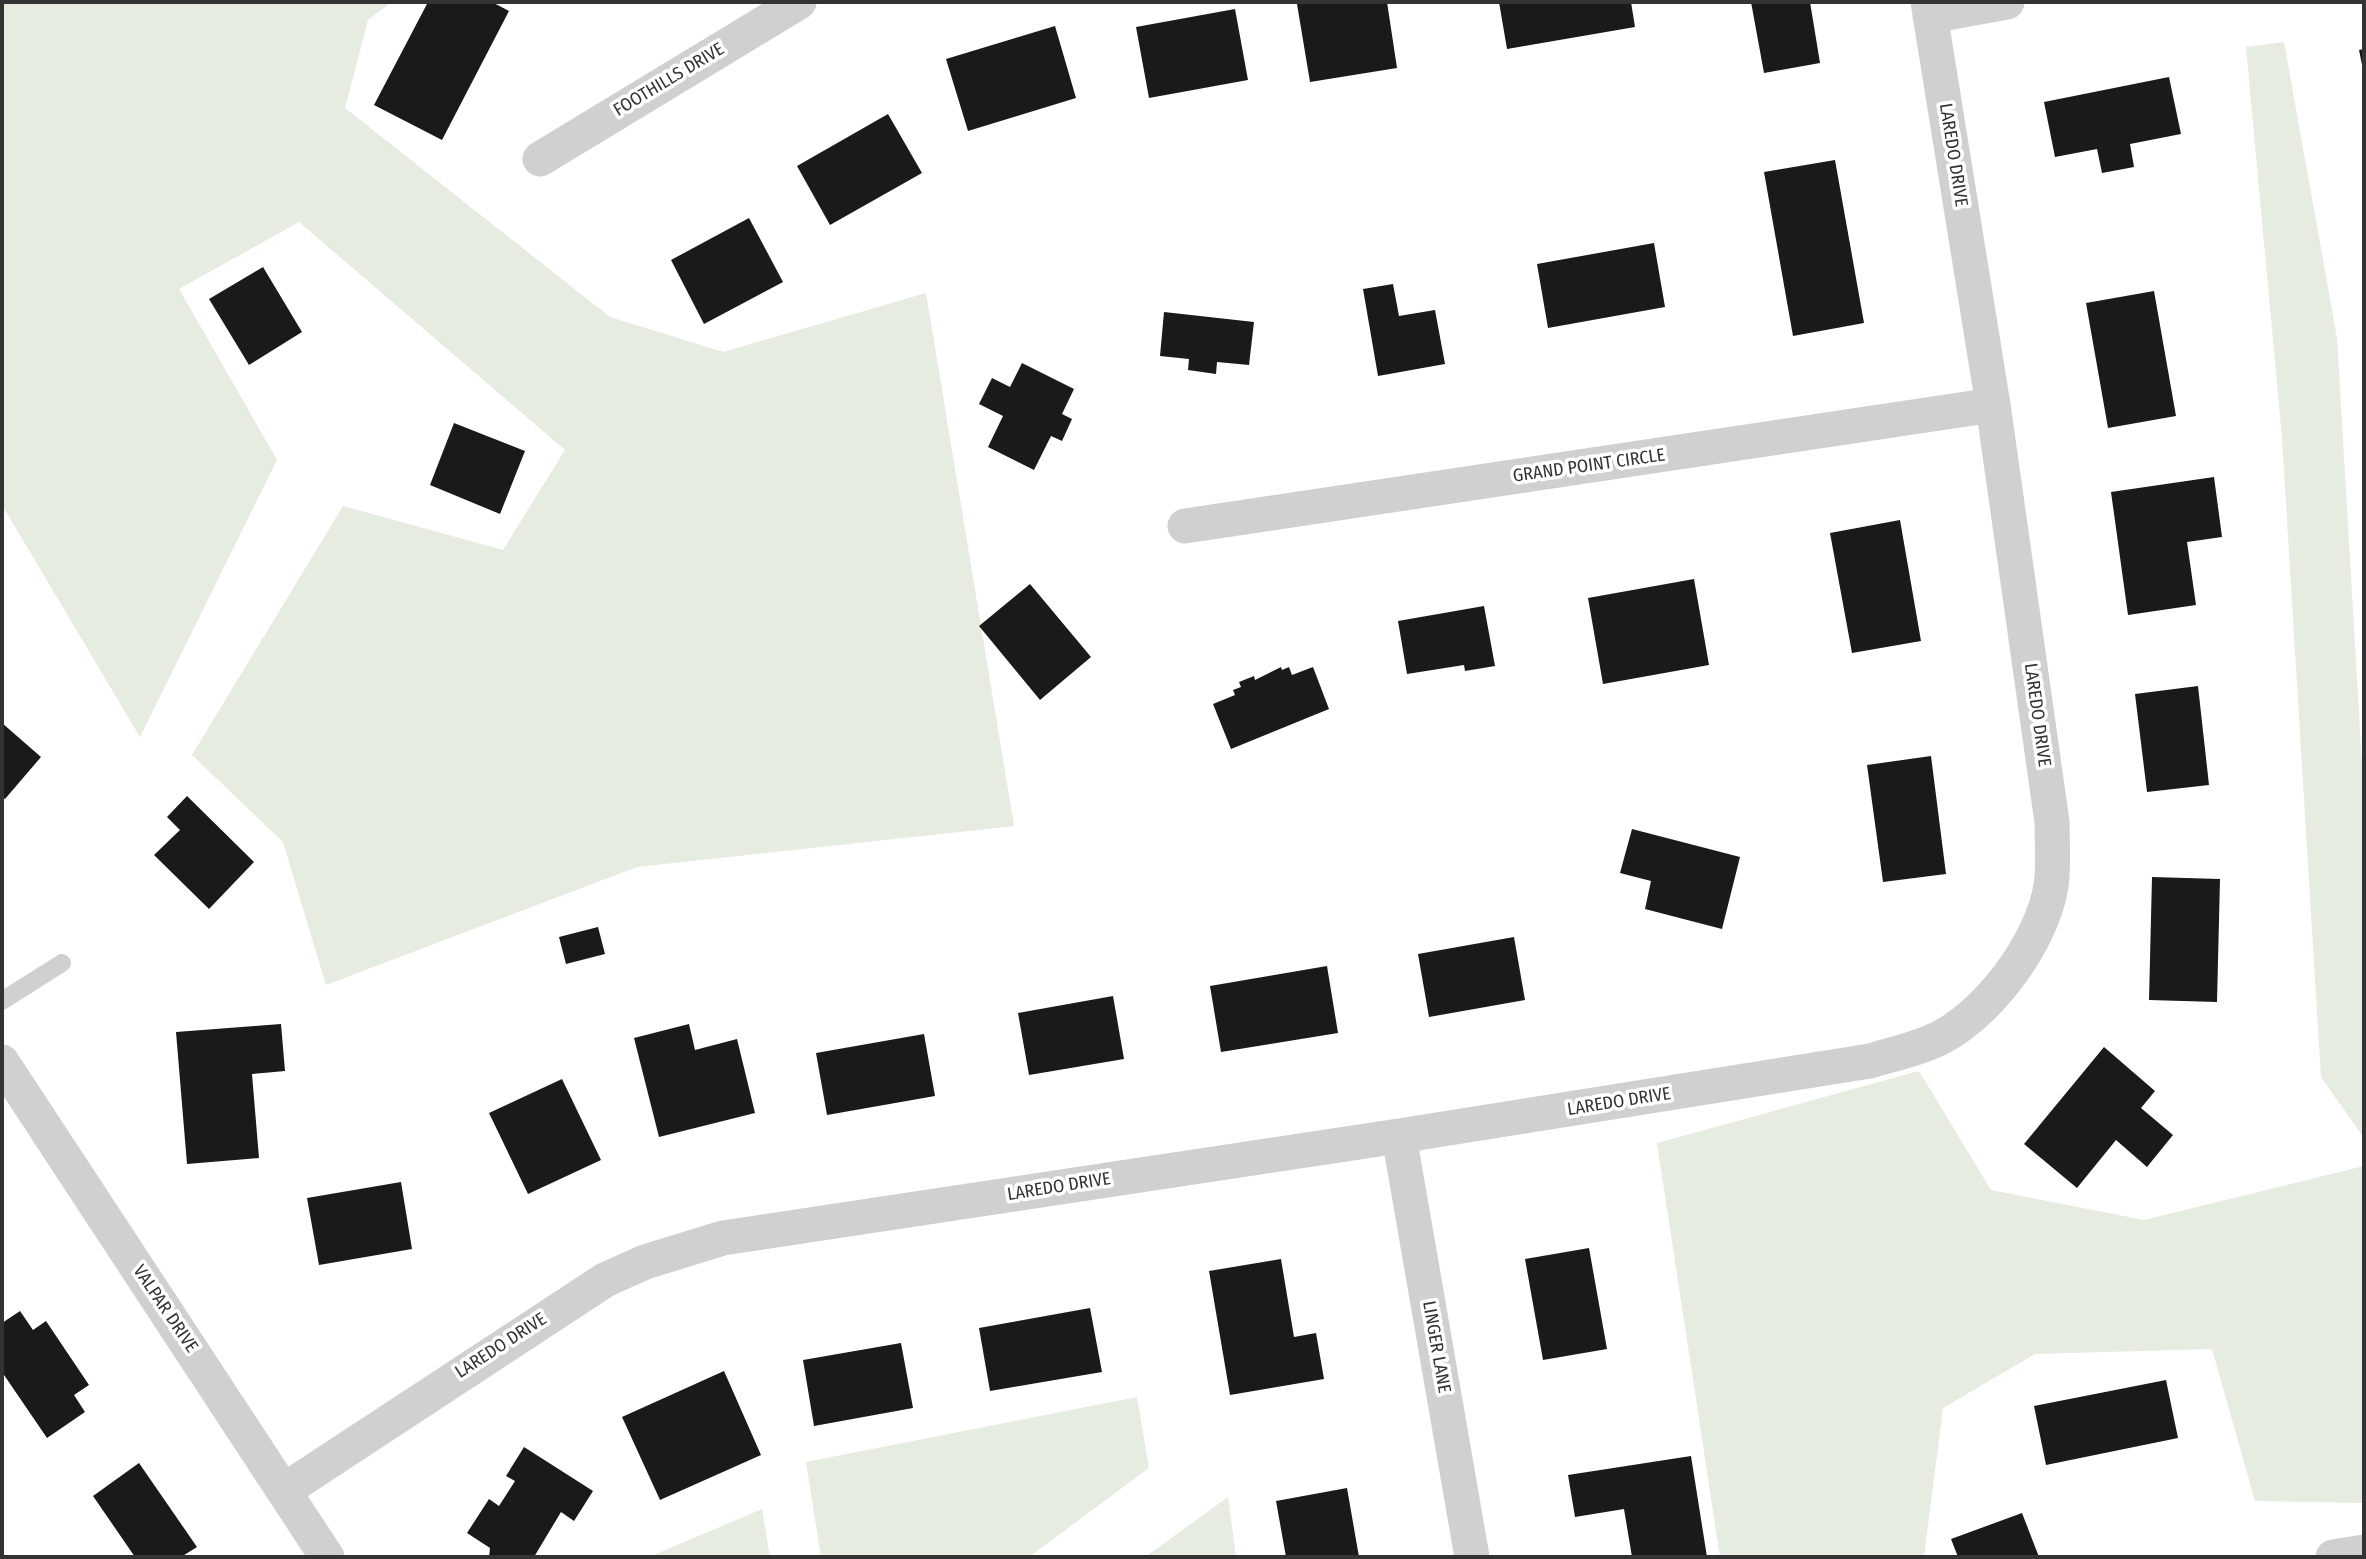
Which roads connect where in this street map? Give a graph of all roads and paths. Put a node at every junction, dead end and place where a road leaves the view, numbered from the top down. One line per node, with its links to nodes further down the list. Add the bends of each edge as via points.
1 (799, 2): 4 (street, FOOTHILLS DRIVE)
2 (2007, 2): 3 (street)
3 (1929, 9): 5 (street, LAREDO DRIVE)
4 (540, 159)
5 (1993, 405): 6 (street, GRAND POINT CIRCLE); 10 (street, LAREDO DRIVE, via 2052,822 2051,886 2035,934 2011,975 1982,1007 1934,1041 1870,1061)
6 (1185, 526)
7 (62, 963): 8 (lane)
8 (2, 1002)
9 (2, 1062): 11 (street, VALPAR DRIVE)
10 (1399, 1136): 11 (street, LAREDO DRIVE, via 723,1238 645,1262 605,1280); 14 (street, LINGER LANE)
11 (285, 1490): 13 (street, VALPAR DRIVE)
12 (2364, 1552): 15 (street)
13 (327, 1557)
14 (1472, 1557)
15 (2333, 1557)

